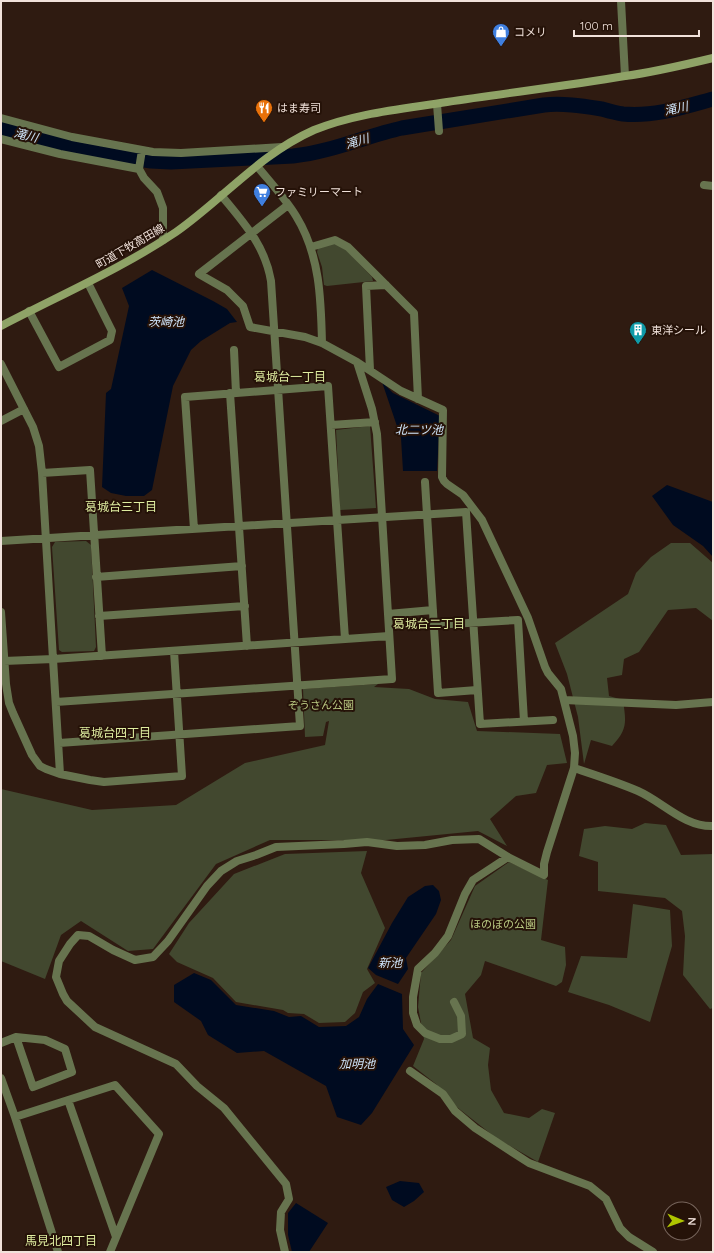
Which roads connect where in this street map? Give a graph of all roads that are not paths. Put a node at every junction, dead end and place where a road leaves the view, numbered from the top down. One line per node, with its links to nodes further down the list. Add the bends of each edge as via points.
1 (621, 1): 3 (street)
2 (713, 58): 3 (street, 町道下牧高田線)
3 (625, 76): 4 (street, 町道下牧高田線)
4 (438, 107): 6 (street); 8 (street, 町道下牧高田線, via 370,114 313,131)
5 (1, 118): 9 (street, via 72,137)
6 (439, 131)
7 (1, 139): 11 (street)
8 (282, 147): 9 (street, via 181,153); 10 (street, 町道下牧高田線)
9 (142, 150): 11 (street)
10 (257, 166): 14 (street, 町道下牧高田線); 15 (street)
11 (139, 170): 17 (street, via 161,199 164,212)
12 (704, 185): 13 (street)
13 (713, 186)
14 (220, 195): 16 (street); 17 (street, 町道下牧高田線)
15 (288, 205): 16 (street); 18 (street, via 302,226)
16 (252, 234): 23 (street, via 266,258 269,269); 23 (street, via 199,274 227,290 243,306 250,327)
17 (163, 240): 19 (street, 町道下牧高田線)
18 (311, 247): 20 (street, via 335,240 348,247); 24 (street, via 318,273)
19 (88, 283): 21 (street, 町道下牧高田線); 21 (street, via 112,331 110,340 59,367)
20 (386, 286): 28 (street, via 366,286); 31 (street, via 414,313)
21 (29, 311): 22 (street, 町道下牧高田線)
22 (1, 326)
23 (275, 330): 24 (street); 29 (street)
24 (322, 343): 26 (street)
25 (234, 350): 30 (street)
26 (357, 362): 28 (street); 34 (street)
27 (1, 365): 32 (street)
28 (370, 370): 31 (street)
29 (279, 390): 30 (street); 35 (street, via 328,386); 41 (street)
30 (233, 393): 42 (street); 43 (street, via 185,396)
31 (418, 399): 68 (street, via 442,410 442,477 447,484 463,495 482,520 528,618 545,667 561,689)
32 (24, 409): 33 (street); 36 (street, via 39,446)
33 (1, 421)
34 (375, 422): 35 (street); 39 (street)
35 (331, 425): 40 (street)
36 (42, 472): 44 (street, via 90,470); 45 (street)
37 (424, 482): 38 (street)
38 (427, 514): 39 (street); 50 (street); 54 (street, via 466,512)
39 (382, 517): 40 (street); 52 (street)
40 (337, 520): 41 (street); 58 (street)
41 (288, 523): 42 (street); 59 (street)
42 (240, 526): 43 (street); 47 (street)
43 (194, 529): 44 (street)
44 (93, 536): 45 (street); 48 (street)
45 (45, 539): 46 (street); 63 (street)
46 (1, 542)
47 (242, 566): 48 (street); 49 (street)
48 (96, 577): 53 (street)
49 (245, 606): 53 (street); 60 (street)
50 (433, 610): 52 (street); 55 (street)
51 (1, 612): 56 (street)
52 (388, 614): 57 (street)
53 (99, 616): 62 (street)
54 (473, 623): 55 (street); 66 (street); 72 (street, via 518,620)
55 (434, 625): 66 (street, via 438,693)
56 (2, 628): 64 (street)
57 (389, 636): 58 (street); 65 (street, via 392,679)
58 (345, 640): 59 (street)
59 (295, 643): 60 (street); 65 (street)
60 (247, 646): 61 (street)
61 (174, 651): 62 (street); 67 (street)
62 (102, 656): 63 (street)
63 (53, 659): 64 (street); 69 (street)
64 (4, 661): 76 (street, via 9,704 32,755 40,766)
65 (298, 686): 67 (street); 73 (street, via 300,726)
66 (477, 690): 72 (street, via 480,724)
67 (177, 694): 69 (street); 73 (street)
68 (564, 700): 70 (street, via 676,705); 75 (street, via 573,736)
69 (56, 702): 74 (street)
70 (713, 702)
71 (553, 720): 72 (street)
72 (524, 721)
73 (179, 735): 74 (street); 76 (street, via 182,776 104,782)
74 (58, 743): 76 (street)
75 (574, 768): 77 (street, via 638,791 702,826); 78 (street, via 547,852 544,875)
76 (60, 774)
77 (713, 826)
78 (508, 857): 79 (street, via 473,880 448,936 418,969 413,1013 417,1025 425,1033 440,1039 451,1039 462,1034 461,1016); 89 (street, via 479,838 425,845 397,846 368,842 276,847 237,861 221,871 206,886 168,941 153,957 135,960 89,936 78,935 59,961 56,977 62,994 76,1010 95,1026 176,1064 224,1108 286,1184 289,1198 281,1212 280,1230)
79 (454, 1002)
80 (16, 1037): 80 (street, via 45,1040 65,1049 72,1072 33,1087); 81 (street)
81 (1, 1043)
82 (410, 1071): 90 (street, via 443,1094 455,1111 475,1128 517,1156 590,1186 606,1199 620,1228)
83 (1, 1078): 85 (street)
84 (68, 1100): 85 (street); 86 (street); 86 (street, via 115,1085 159,1134)
85 (15, 1117): 87 (street)
86 (116, 1237): 88 (street)
87 (58, 1252)
88 (110, 1252)
89 (285, 1252)
90 (653, 1252)

